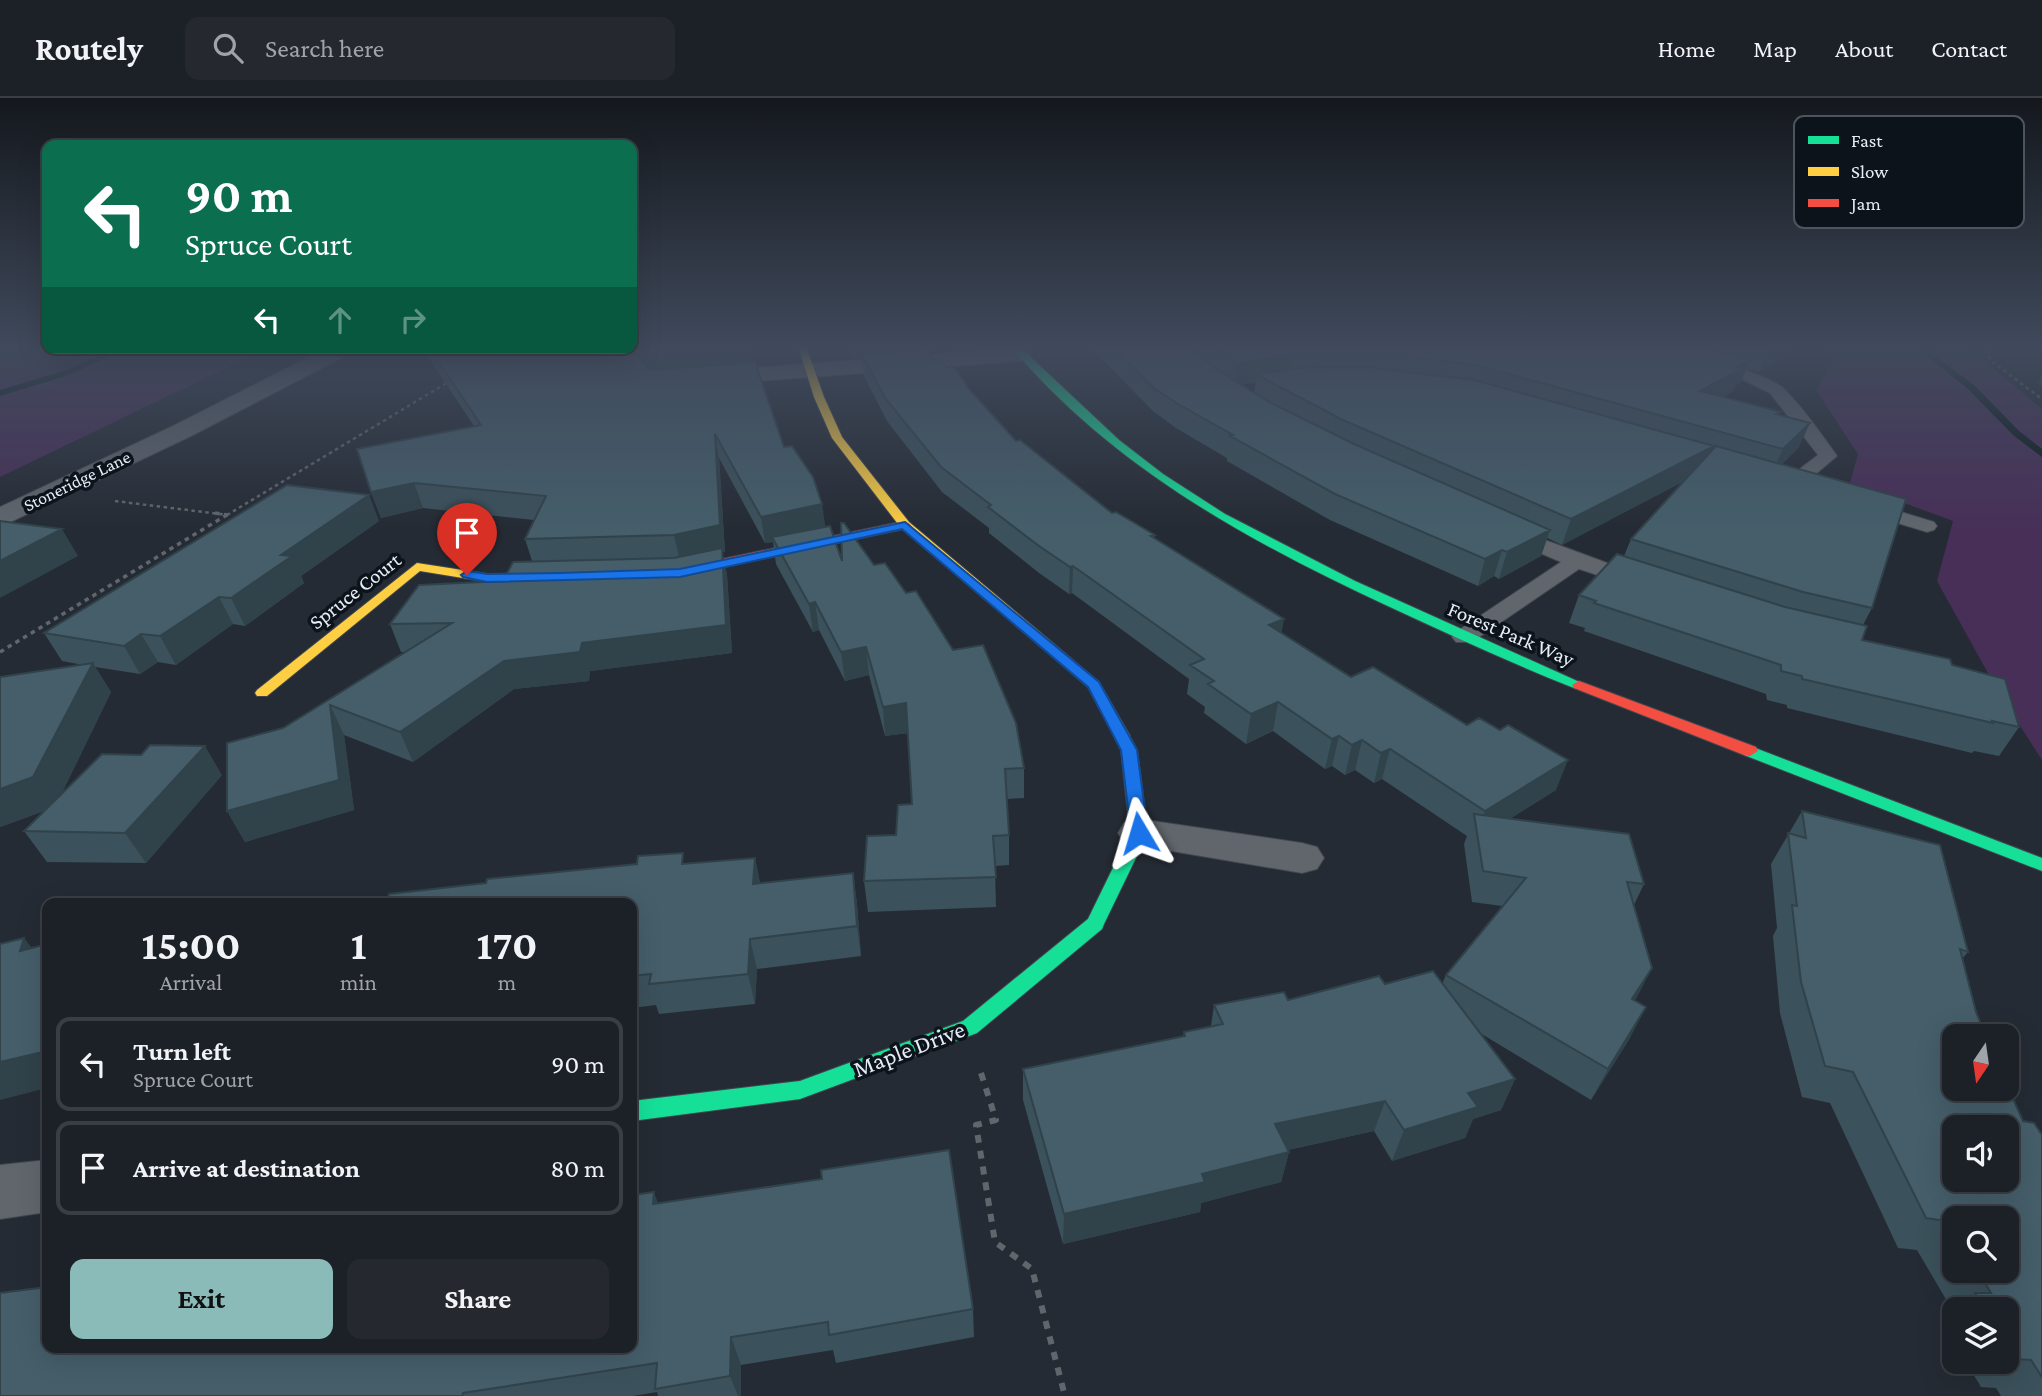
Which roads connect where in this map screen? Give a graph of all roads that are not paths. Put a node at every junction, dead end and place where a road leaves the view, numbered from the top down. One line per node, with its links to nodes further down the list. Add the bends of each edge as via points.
1 (224, 410): 7 (street, Stoneridge Lane)
2 (824, 410): 9 (street, via 837,438)
3 (1077, 410): 15 (street, Forest Park Way, via 1130,455 1278,550)
4 (1791, 410): 5 (lane, via 1828,456 1784,483)
5 (1815, 493)
6 (1840, 500): 10 (lane)
7 (0, 518)
8 (1489, 524): 11 (lane)
9 (905, 525): 12 (street, via 680,573); 17 (street, via 1094,685 1129,750)
10 (1927, 526)
11 (1577, 561): 14 (lane); 15 (lane)
12 (656, 574)
13 (571, 577): 16 (street, Spruce Court, via 487,578 417,567)
14 (1663, 591)
15 (1464, 637): 19 (street, Forest Park Way)
16 (262, 693)
17 (1139, 833): 18 (street); 20 (street, Maple Drive, via 1095,923 970,1027 800,1090)
18 (1302, 858)
19 (2042, 865)
20 (637, 1110)
21 (42, 1187): 22 (street)
22 (0, 1192)

